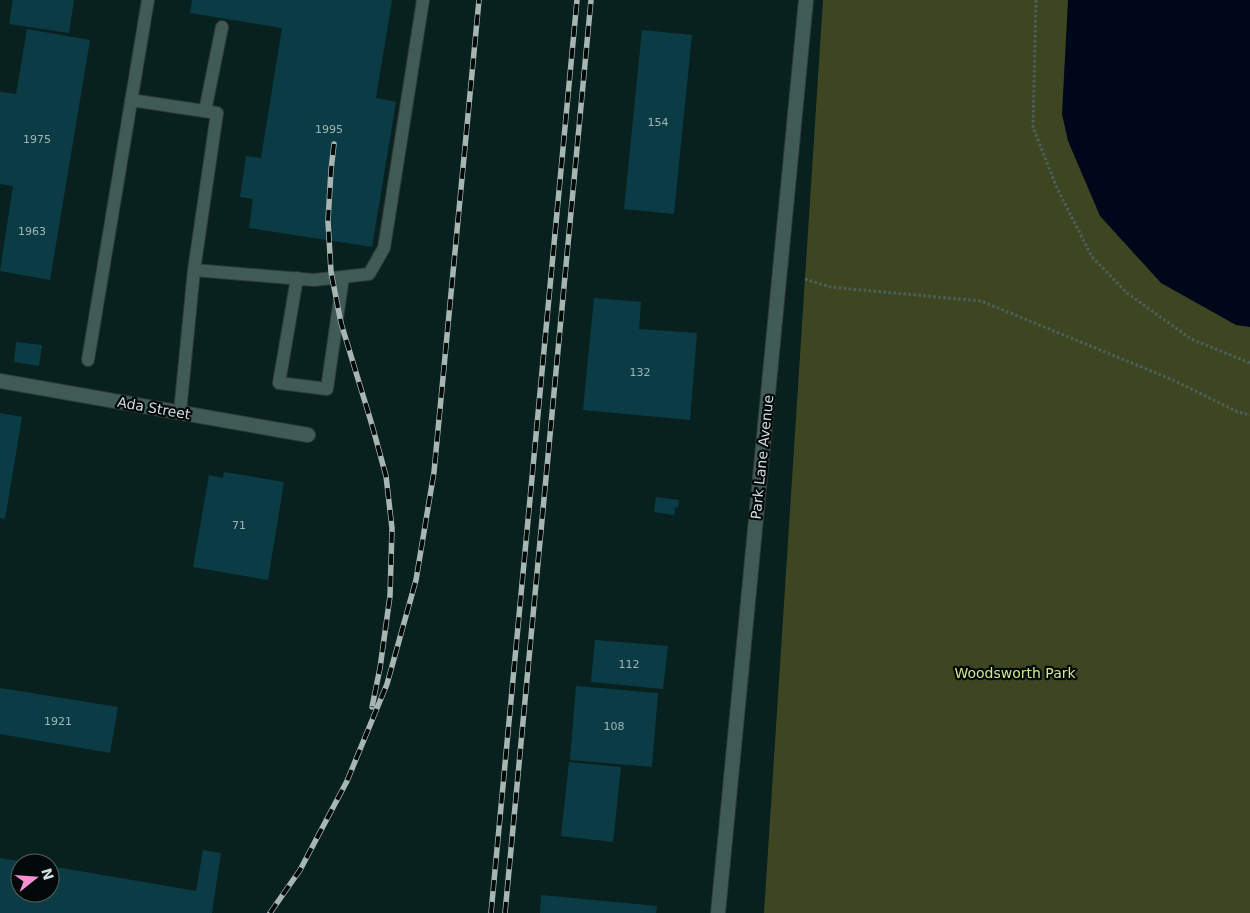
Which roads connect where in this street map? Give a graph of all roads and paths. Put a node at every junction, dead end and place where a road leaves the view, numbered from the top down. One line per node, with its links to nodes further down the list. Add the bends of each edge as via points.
1 (148, 0): 6 (lane)
2 (423, 0): 9 (lane, via 384,248 369,274)
3 (806, 0): 18 (street, Park Lane Avenue)
4 (1036, 0): 13 (path, via 1033,128 1057,188 1092,257 1127,293 1191,339)
5 (222, 27): 7 (lane)
6 (131, 100): 7 (lane); 12 (lane)
7 (205, 111): 8 (lane, via 217,113)
8 (194, 270): 10 (lane); 15 (lane)
9 (343, 277): 10 (lane); 10 (lane, via 327,389 280,383)
10 (297, 278)
11 (805, 279): 16 (path, via 830,287 981,301)
12 (88, 360)
13 (1250, 363)
14 (0, 381): 15 (street, Ada Street)
15 (180, 412): 17 (street, Ada Street)
16 (1250, 415)
17 (308, 435)
18 (718, 913)

